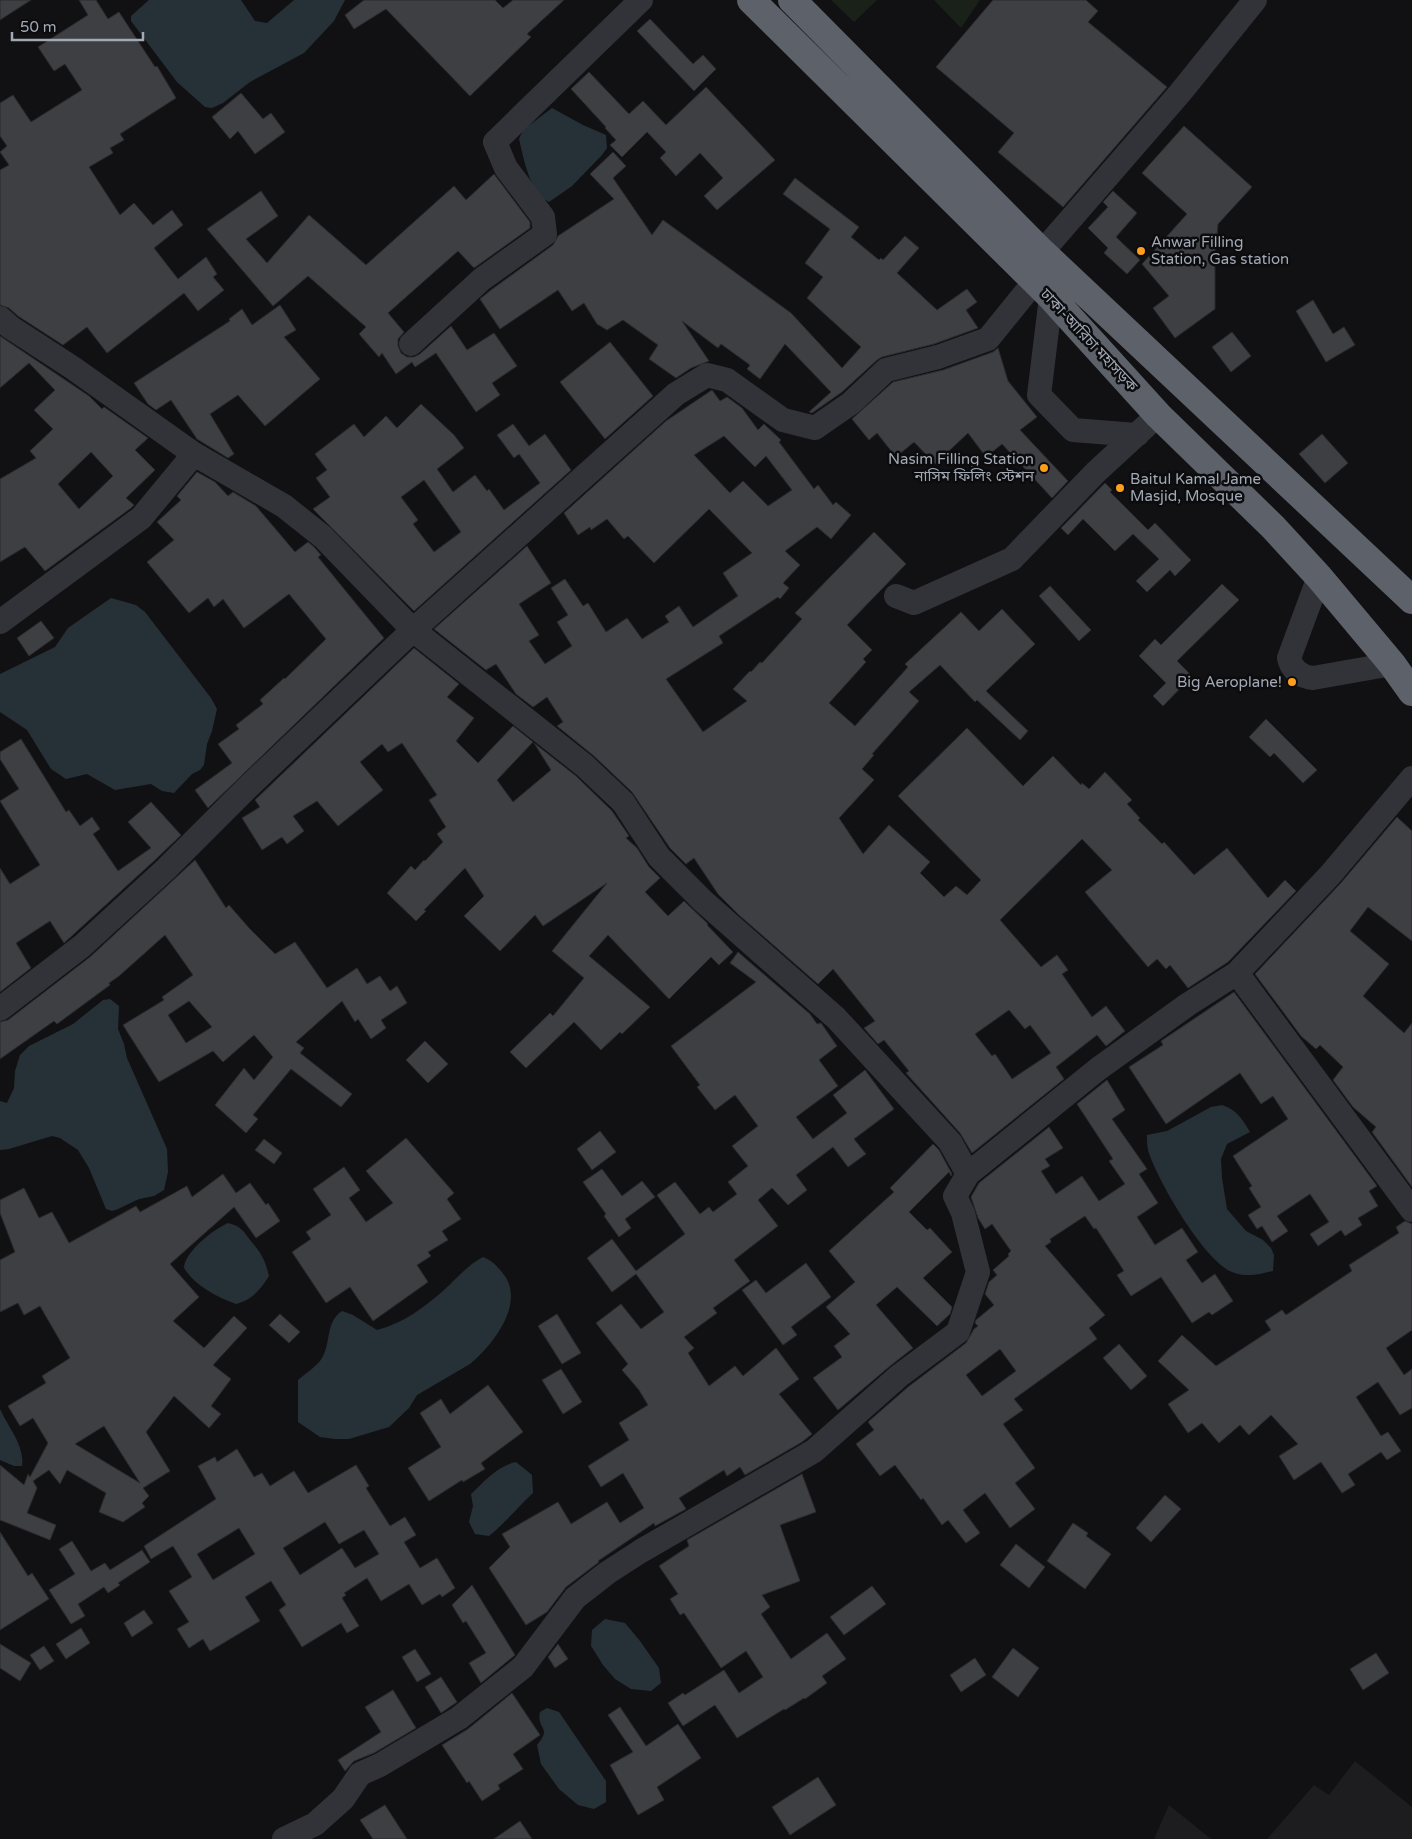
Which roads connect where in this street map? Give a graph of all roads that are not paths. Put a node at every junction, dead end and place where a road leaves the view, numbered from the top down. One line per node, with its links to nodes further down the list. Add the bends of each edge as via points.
1 (641, 0): 8 (street, via 495,142 506,168 544,218 545,234 482,279)
2 (751, 0): 6 (highway, ঢাকা-আরিচা মহাসড়ক)
3 (792, 0): 5 (highway, ঢাকা-আরিচা মহাসড়ক)
4 (1255, 0): 5 (street, via 1180,93)
5 (1042, 252): 14 (highway, ঢাকা-আরিচা মহাসড়ক)
6 (1043, 289): 9 (highway, ঢাকা-আরিচা মহাসড়ক); 10 (street, via 1039,395 1073,430); 16 (street, via 988,339 938,357 886,370 850,403 815,428 783,420 727,380 707,376 676,394)
7 (0, 318): 11 (street)
8 (411, 344)
9 (1158, 415): 10 (street); 12 (highway, ঢাকা-আরিচা মহাসড়ক, via 1273,527)
10 (1137, 435): 13 (street, via 1096,472 1012,559 914,603)
11 (194, 454): 15 (street, via 141,518); 16 (street, via 284,506 316,532)
12 (1319, 577): 17 (highway, ঢাকা-আরিচা মহাসড়ক); 17 (street, via 1289,658 1290,665 1305,678 1312,678)
13 (896, 596)
14 (1412, 600)
15 (0, 622)
16 (413, 630): 21 (street, via 89,940); 22 (street, via 585,766 617,796 659,857 703,901 836,1018 950,1142)
17 (1392, 664): 18 (highway, ঢাকা-আরিচা মহাসড়ক)
18 (1412, 692)
19 (1412, 778): 20 (street, via 1330,875)
20 (1237, 973): 22 (street, via 1098,1070); 23 (street)
21 (0, 1009)
22 (968, 1174): 24 (street, via 955,1196 964,1213 978,1272 958,1332 899,1376 814,1451 607,1573 575,1598 523,1666 459,1718 360,1774 343,1800 315,1824)
23 (1412, 1210)
24 (284, 1839)

